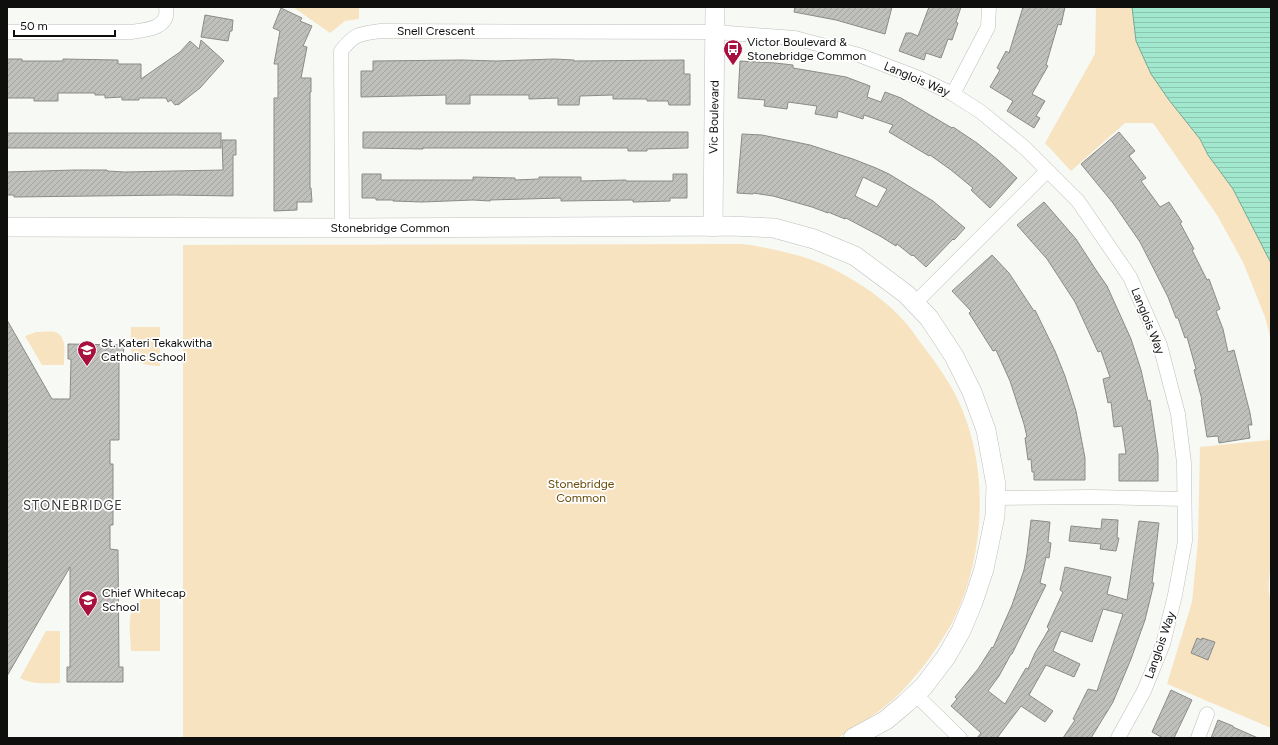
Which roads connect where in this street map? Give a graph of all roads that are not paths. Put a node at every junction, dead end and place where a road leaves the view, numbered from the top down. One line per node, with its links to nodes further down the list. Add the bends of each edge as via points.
1 (166, 7): 4 (street, via 167,13 163,22 151,29)
2 (715, 7): 5 (street, Vic Boulevard)
3 (989, 7): 6 (street, via 988,28)
4 (7, 32)
5 (715, 32): 6 (street, Langlois Way, via 795,38 852,53 919,78); 9 (street, Vic Boulevard); 10 (street, Snell Crescent, via 381,31 359,34 341,51)
6 (953, 94): 7 (street, Langlois Way, via 981,112 1025,148)
7 (1047, 171): 11 (street); 13 (street, Langlois Way, via 1078,201 1130,277 1160,345 1178,414 1184,463)
8 (7, 227): 10 (street, Stonebridge Common)
9 (713, 227): 10 (street, Stonebridge Common); 11 (street, Stonebridge Common, via 774,228 814,239 855,256)
10 (342, 228)
11 (915, 303): 12 (street, Stonebridge Common, via 954,356 972,392 986,430)
12 (997, 498): 13 (street); 14 (street, Stonebridge Common, via 993,533 984,569 961,631 946,657)
13 (1184, 499): 18 (street, Langlois Way, via 1184,541 1171,616 1144,691)
14 (915, 694): 16 (street, Stonebridge Common, via 886,720); 17 (street)
15 (1208, 714): 19 (street)
16 (853, 738)
17 (960, 738)
18 (1118, 738)
19 (1198, 738)

